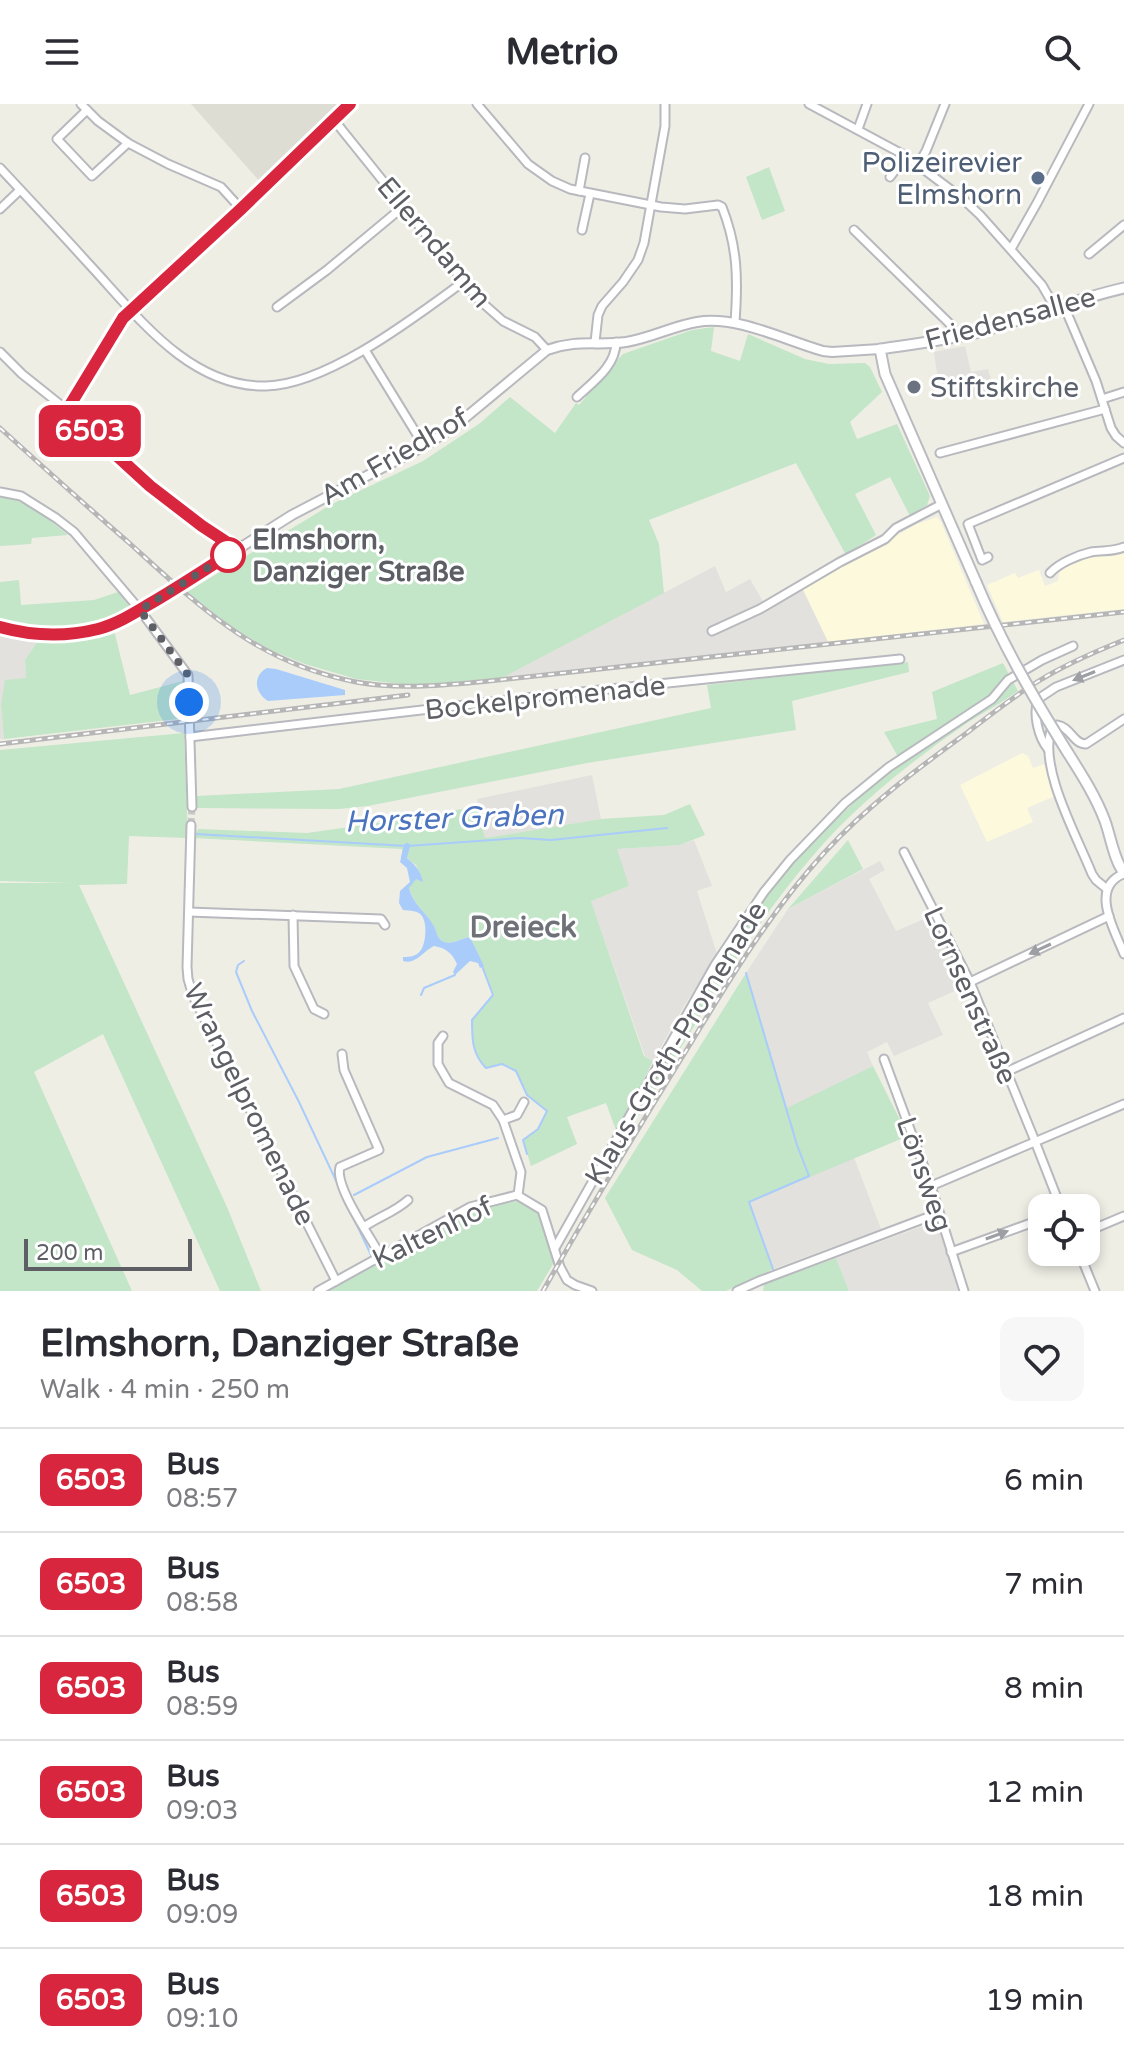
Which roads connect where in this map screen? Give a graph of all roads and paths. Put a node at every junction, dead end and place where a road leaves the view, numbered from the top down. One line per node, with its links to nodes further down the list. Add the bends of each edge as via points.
1 (350, 104): 9 (street)
2 (477, 104): 18 (street, via 528,164)
3 (665, 104): 21 (street)
4 (809, 104): 10 (street)
5 (867, 104): 10 (street)
6 (945, 104): 14 (street)
7 (1089, 104): 27 (street)
8 (84, 107): 11 (street); 11 (street, via 57,139 92,176)
9 (334, 120): 20 (street, Ellerndamm); 23 (street)
10 (858, 129): 12 (street)
11 (128, 143): 23 (street, via 221,187)
12 (906, 156): 14 (street); 16 (street)
13 (585, 158): 18 (street)
14 (918, 165): 27 (street, via 972,206)
15 (0, 168): 17 (street)
16 (890, 177)
17 (20, 190): 22 (street); 33 (street)
18 (579, 191): 19 (street)
19 (590, 194): 21 (street); 25 (street)
20 (404, 206): 29 (street, Ellerndamm); 32 (street)
21 (652, 206): 34 (street, via 722,207 737,265); 36 (street, via 638,260 602,306)
22 (0, 209)
23 (241, 209): 33 (street)
24 (1124, 225): 28 (street)
25 (582, 230)
26 (854, 230): 35 (street, via 950,324)
27 (1011, 249): 31 (street)
28 (1089, 254)
29 (463, 282): 40 (street); 41 (street, Ellerndamm, via 491,312 535,337)
30 (1124, 288): 31 (main road, Friedensallee)
31 (1058, 306): 35 (main road, Friedensallee); 45 (street, via 1067,313)
32 (277, 307)
33 (131, 310): 40 (street, via 185,359 244,385 291,382); 47 (street)
34 (735, 322): 37 (street, Friedensallee, via 695,322); 39 (street, Friedensallee, via 823,351)
35 (955, 337): 39 (main road, Friedensallee)
36 (595, 342): 37 (street, Friedensallee); 38 (street, Friedensallee)
37 (616, 342): 44 (street, via 611,363)
38 (560, 345): 41 (street, Am Friedhof)
39 (880, 349): 53 (main road, via 885,374)
40 (365, 350): 49 (street)
41 (547, 350): 49 (street, Am Friedhof)
42 (0, 352): 47 (street)
43 (1124, 392): 45 (street)
44 (577, 397)
45 (1102, 399): 46 (street)
46 (1105, 409): 48 (street, via 1113,432); 50 (street)
47 (67, 410): 55 (street, via 150,486)
48 (1124, 443)
49 (424, 446): 55 (street, Am Friedhof)
50 (940, 453)
51 (1124, 458): 56 (street, via 968,524 982,560)
52 (0, 492): 58 (street, via 21,496 74,532)
53 (942, 504): 60 (street); 72 (main road, bridge, via 1008,653 1101,812)
54 (1124, 547): 57 (street, via 1087,553)
55 (237, 549): 58 (street, Am Friedhof)
56 (988, 557)
57 (1050, 573)
58 (140, 610): 59 (street, Am Friedhof, via 101,629 76,633 49,635); 67 (street, via 188,675)
59 (0, 627)
60 (712, 631)
61 (1073, 646): 99 (street, Klaus-Groth-Promenade, via 1008,680 992,699 889,767 836,811 790,860 715,965)
62 (900, 659): 67 (street, Bockelpromenade)
63 (1124, 660): 65 (street, one-way to 65, via 1038,699)
64 (1124, 719): 66 (street, via 1081,744 1063,726)
65 (1038, 722): 66 (street); 68 (street)
66 (1051, 730): 68 (street)
67 (190, 737): 69 (street)
68 (1048, 749): 73 (street, via 1052,777 1092,874)
69 (192, 807)
70 (191, 825): 74 (street, Wrangelpromenade)
71 (904, 852): 79 (street, Lornsenstraße)
72 (1123, 874): 73 (street)
73 (1107, 889): 76 (street)
74 (189, 912): 75 (street); 103 (street, Wrangelpromenade, via 187,967 193,996)
75 (293, 915): 77 (street, via 381,919); 80 (street, via 294,966 314,1009)
76 (1109, 916): 78 (street); 79 (street, one-way to 79)
77 (385, 925)
78 (1124, 954)
79 (970, 982): 85 (street, Lornsenstraße)
80 (324, 1014)
81 (1124, 1018): 85 (street)
82 (443, 1036): 88 (street, via 438,1064 449,1083 493,1105)
83 (342, 1054): 98 (street, via 379,1150 338,1171)
84 (884, 1059): 90 (street, Lönsweg)
85 (1006, 1072): 89 (street, Lornsenstraße)
86 (524, 1102): 88 (street, via 517,1115)
87 (1124, 1104): 89 (street)
88 (503, 1120): 92 (street, via 521,1172)
89 (1035, 1142): 90 (street); 91 (street, Lornsenstraße)
90 (931, 1186): 94 (street, Lönsweg)
91 (1055, 1194)
92 (518, 1195): 99 (street, Kaltenhof, via 542,1210); 101 (street, Kaltenhof, via 470,1207)
93 (408, 1200): 98 (street)
94 (939, 1213): 100 (street, Lönsweg); 106 (street)
95 (1124, 1216): 97 (street)
96 (1028, 1224): 100 (street, one-way to 96)
97 (1100, 1226)
98 (364, 1227): 101 (street)
99 (555, 1248): 105 (street, Kaltenhof, via 567,1280)
100 (951, 1252): 107 (street, Lönsweg)
101 (380, 1255): 103 (street, Kaltenhof)
102 (1085, 1266): 108 (street)
103 (336, 1281): 104 (street, Kaltenhof)
104 (318, 1291)
105 (592, 1291)
106 (737, 1291)
107 (964, 1291)
108 (1095, 1291)

